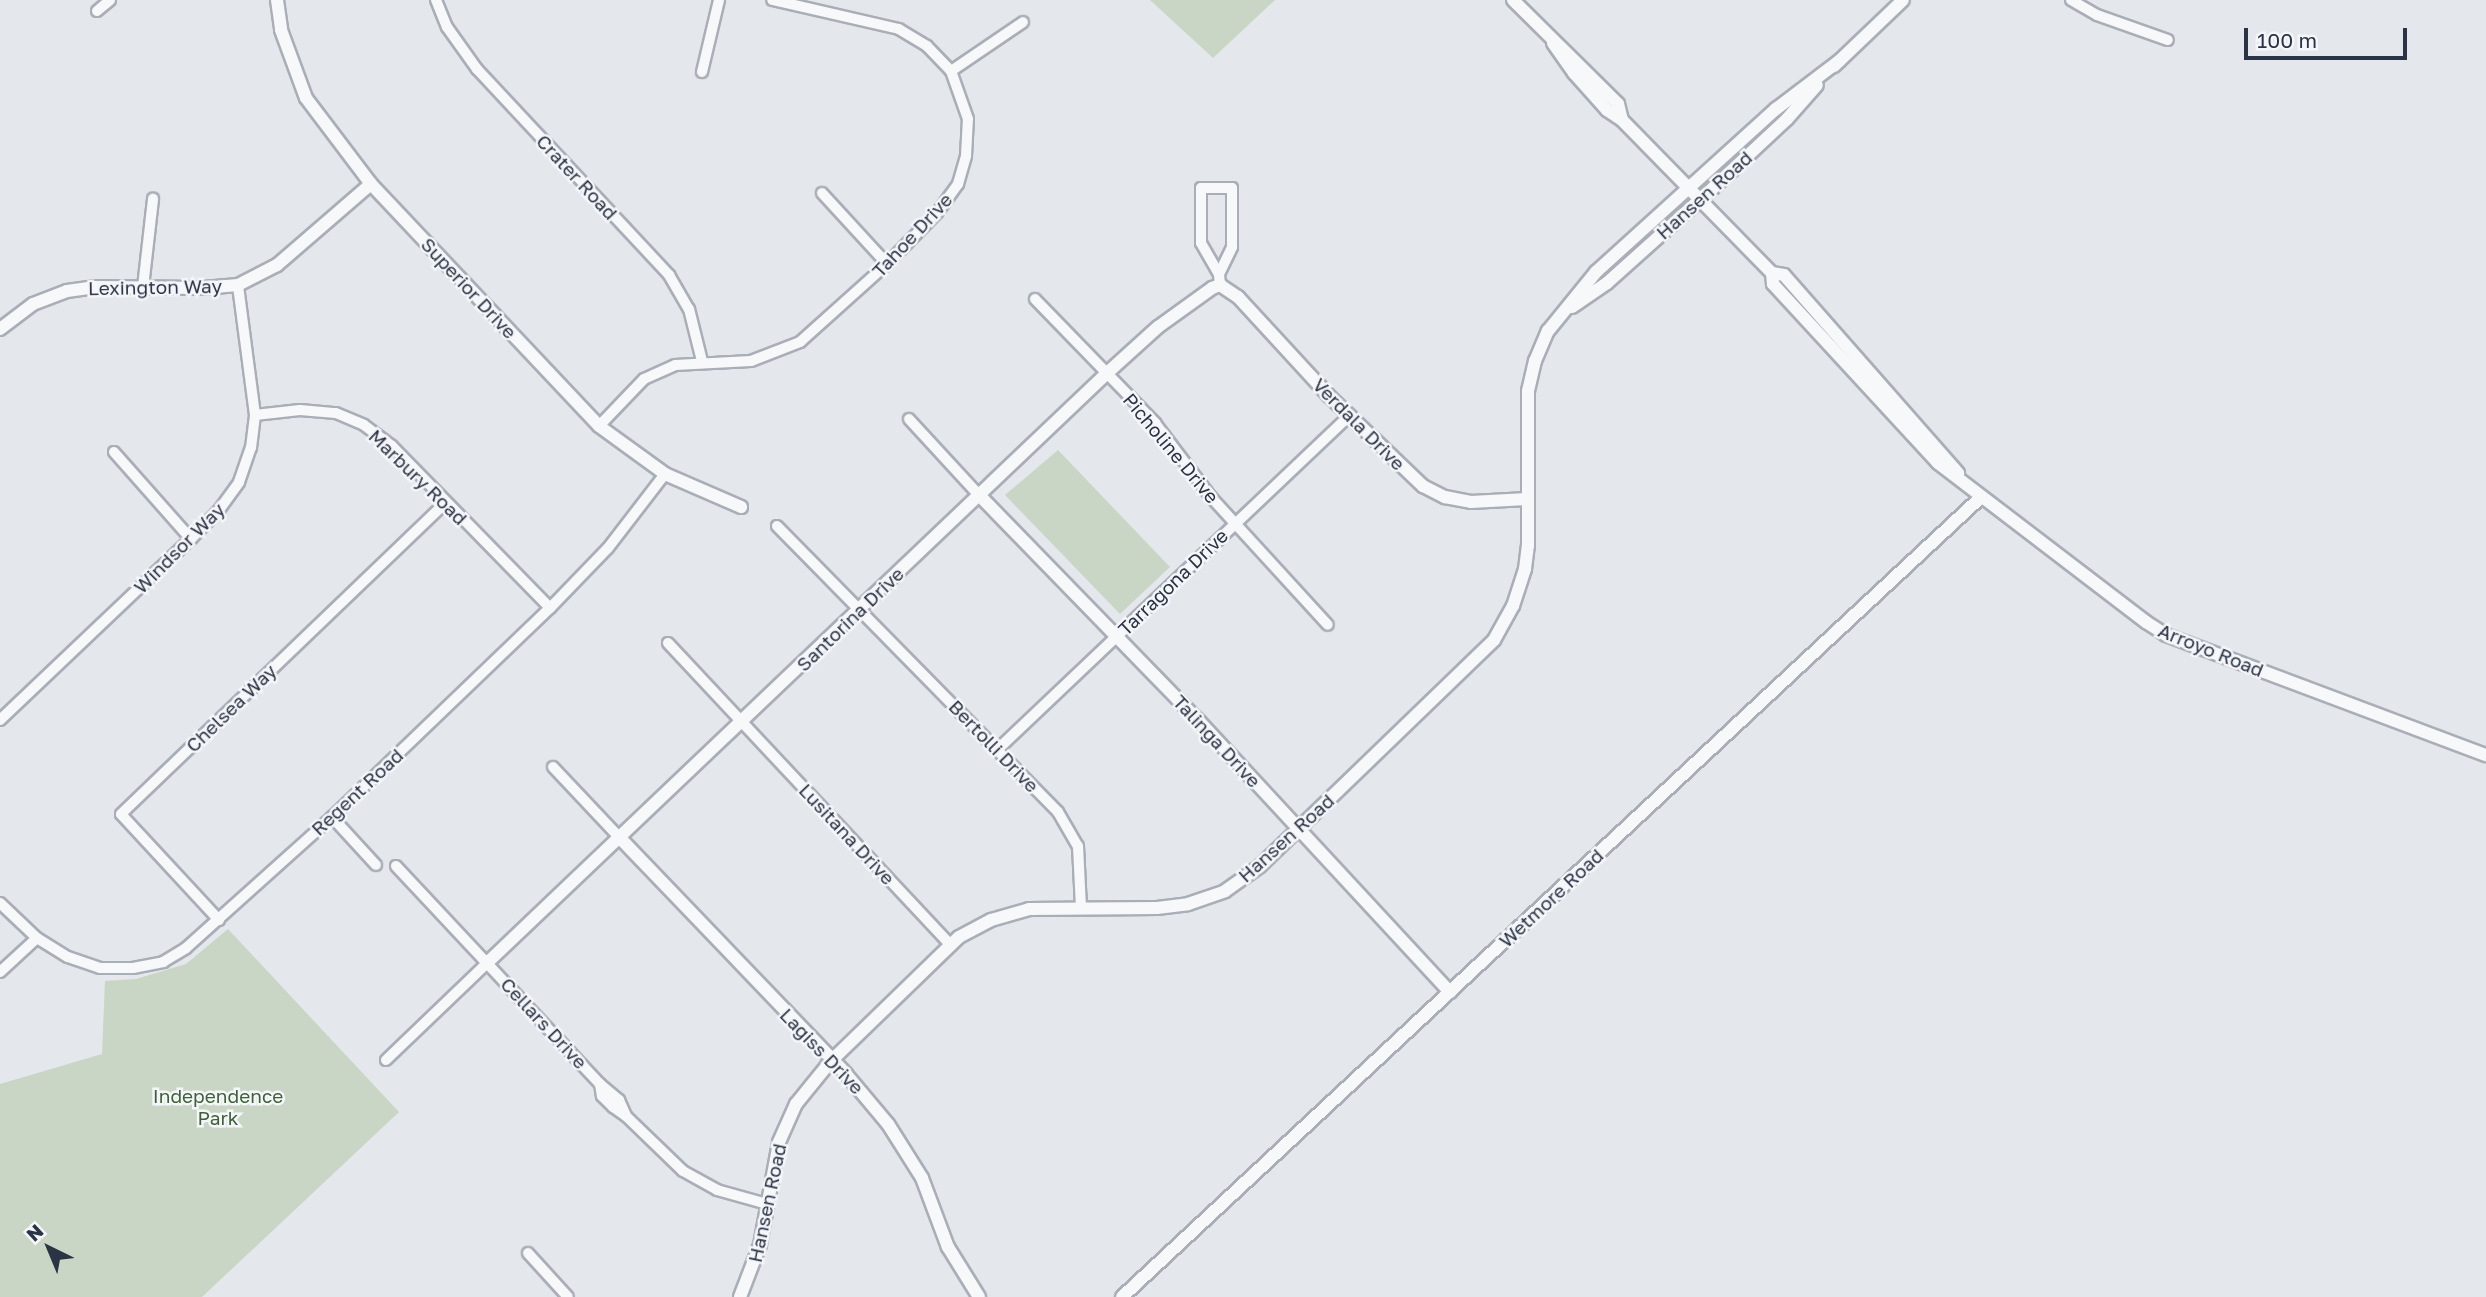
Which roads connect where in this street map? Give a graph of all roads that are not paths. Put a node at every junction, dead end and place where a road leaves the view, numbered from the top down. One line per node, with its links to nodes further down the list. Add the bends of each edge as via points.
1 (110, 0): 9 (street)
2 (276, 0): 15 (street, Superior Drive, via 281,30 306,98)
3 (436, 0): 27 (street, Crater Road, via 447,27 477,69 668,275 689,309)
4 (719, 0): 14 (street)
5 (772, 0): 13 (street, Tahoe Drive, via 899,29 927,46)
6 (1513, 0): 16 (street, Arroyo Road, via 1599,101)
7 (1903, 0): 12 (street, Hansen Road)
8 (2071, 0): 11 (street, via 2097,15)
9 (97, 11)
10 (1023, 22): 13 (street)
11 (2168, 40)
12 (1839, 61): 16 (street, Hansen Road, via 1776,109); 19 (street, Hansen Road, via 1787,119)
13 (951, 71): 20 (street, Tahoe Drive, via 968,120 966,156 958,184 937,213)
14 (702, 72)
15 (371, 184): 22 (street, Lexington Way, via 277,265); 32 (street, Superior Drive)
16 (1690, 189): 19 (street, Arroyo Road); 25 (street, Hansen Road, via 1596,272)
17 (822, 193): 20 (street)
18 (153, 198): 23 (street)
19 (1699, 200): 25 (street, Hansen Road, via 1606,284); 36 (street, Arroyo Road, via 1772,273 1784,275)
20 (887, 264): 27 (street, Tahoe Drive, via 800,342 751,361)
21 (1220, 280): 21 (street, via 1202,243 1200,188 1232,188 1232,247); 28 (street, Santorina Drive); 30 (street, Verdala Drive)
22 (238, 285): 23 (street, Lexington Way); 29 (street, Windsor Way)
23 (143, 287): 26 (street, Lexington Way, via 67,291 33,304)
24 (1035, 299): 28 (street, Picholine Drive)
25 (1558, 317): 37 (street, Hansen Road, via 1540,346 1528,391)
26 (0, 329)
27 (702, 361): 32 (street, Tahoe Drive, via 675,365 644,379)
28 (1106, 374): 35 (street, Santorina Drive); 40 (street, Picholine Drive, via 1155,423)
29 (256, 415): 38 (street, Marbury Road, via 300,410 336,413 364,425 391,446); 42 (street, Windsor Way, via 239,482)
30 (1349, 415): 37 (street, Verdala Drive, via 1406,472 1433,492 1471,502); 40 (street, Tarragona Drive)
31 (909, 419): 35 (street)
32 (599, 426): 34 (street, Superior Drive)
33 (114, 452): 42 (street)
34 (665, 474): 39 (street, Superior Drive); 43 (street, Regent Road, via 608,548)
35 (979, 495): 44 (street, Santorina Drive); 46 (street, Talinga Drive)
36 (1980, 498): 51 (street, Arroyo Road, via 2166,635); 65 (street, Wetmore Road)
37 (1527, 499): 54 (street, Hansen Road, via 1525,569 1513,606 1494,640)
38 (445, 503): 43 (street, Marbury Road); 60 (street, Chelsea Way, via 121,814)
39 (741, 507)
40 (1236, 523): 45 (street, Picholine Drive); 46 (street, Tarragona Drive)
41 (777, 526): 44 (street, Bertolli Drive)
42 (191, 539): 48 (street, Windsor Way)
43 (550, 608): 53 (street, Regent Road)
44 (857, 610): 49 (street, Santorina Drive); 50 (street, Bertolli Drive)
45 (1328, 625)
46 (1117, 636): 50 (street, Tarragona Drive); 54 (street, Talinga Drive)
47 (668, 643): 49 (street, Lusitana Drive)
48 (0, 720)
49 (743, 722): 55 (street, Santorina Drive); 62 (street, Lusitana Drive)
50 (998, 749): 59 (street, Bertolli Drive, via 1073,834 1080,856)
51 (2486, 755)
52 (553, 767): 55 (street)
53 (332, 817): 56 (street); 60 (street, Regent Road)
54 (1297, 829): 59 (street, Hansen Road, via 1242,881 1216,896 1157,908); 65 (street, Talinga Drive)
55 (619, 838): 63 (street, Santorina Drive); 67 (street, Lagiss Drive)
56 (376, 865)
57 (396, 866): 63 (street, Cellars Drive)
58 (0, 903): 61 (street, Regent Road)
59 (1082, 908): 62 (street, Hansen Road, via 1009,914)
60 (219, 920): 61 (street, Regent Road, via 163,961 133,968 100,968 68,957)
61 (37, 938): 64 (street)
62 (951, 945): 67 (street, Hansen Road)
63 (487, 962): 66 (street); 68 (street, Cellars Drive, via 600,1084 602,1096 676,1165 726,1194)
64 (0, 972)
65 (1450, 992): 73 (street, Wetmore Road)
66 (386, 1060)
67 (831, 1061): 68 (street, Hansen Road, via 786,1123); 72 (street, Lagiss Drive, via 875,1107 912,1160 934,1203 948,1247)
68 (767, 1203): 71 (street, Hansen Road, via 756,1263)
69 (528, 1253): 70 (street)
70 (568, 1297)
71 (740, 1297)
72 (979, 1297)
73 (1122, 1297)

